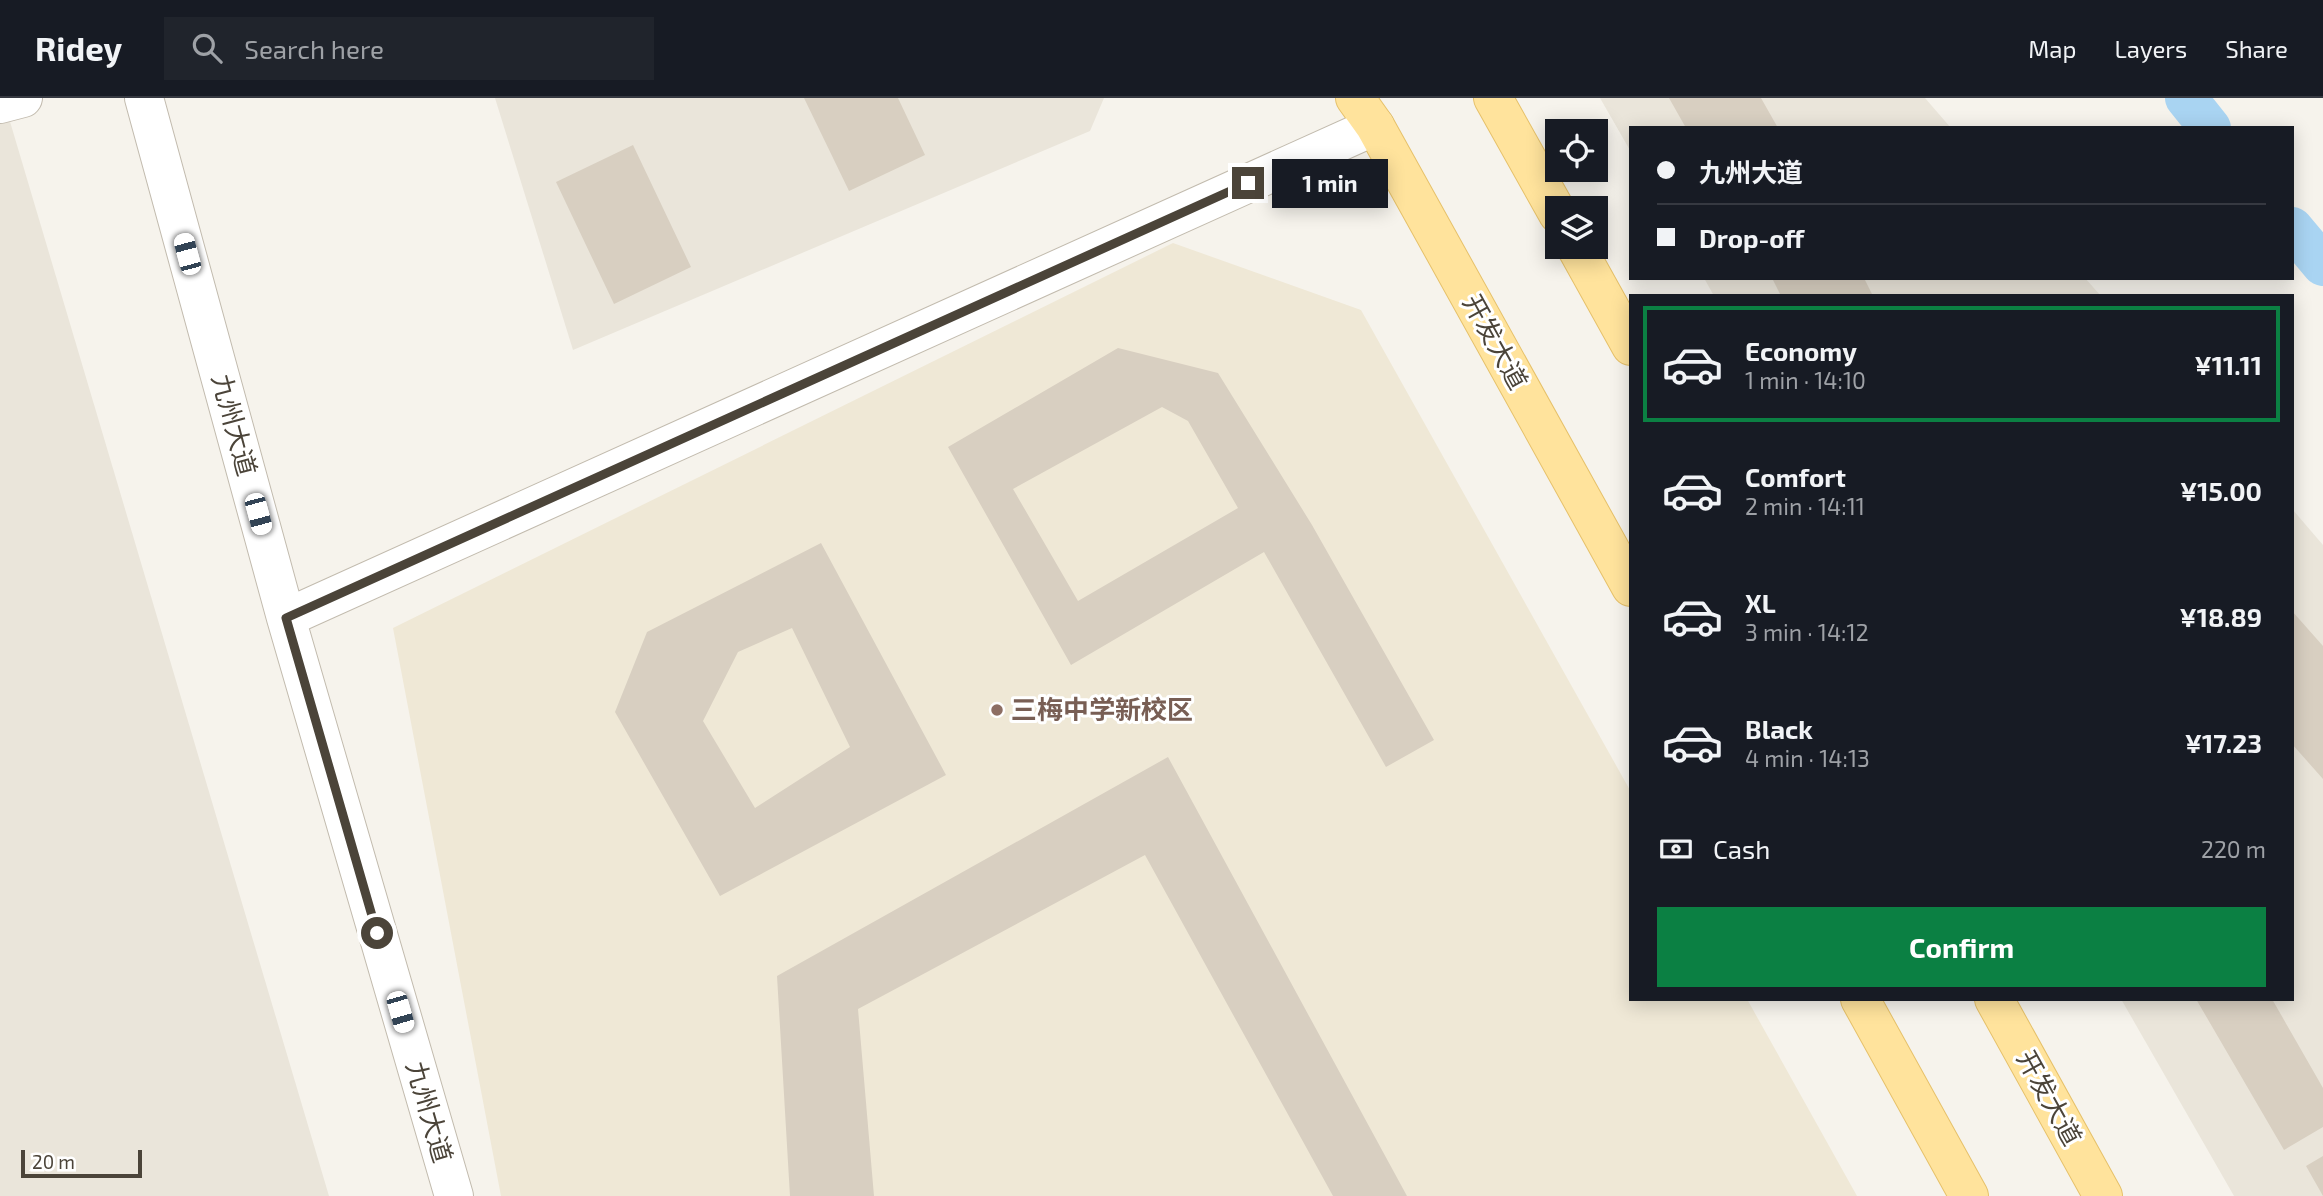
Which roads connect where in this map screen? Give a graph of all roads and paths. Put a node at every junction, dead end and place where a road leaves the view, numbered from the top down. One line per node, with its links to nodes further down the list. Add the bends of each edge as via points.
1 (23, 98): 4 (street)
2 (144, 98): 10 (street, 九州大道)
3 (1493, 98): 6 (main road)
4 (0, 104)
5 (1365, 112): 9 (main road, 开发大道); 10 (street)
6 (1548, 196)
7 (1583, 259): 8 (main road)
8 (1629, 342)
9 (1629, 583)
10 (286, 618): 13 (street, 九州大道)
11 (1861, 1001): 14 (main road)
12 (1995, 1001): 15 (main road, 开发大道)
13 (454, 1196)
14 (1969, 1196)
15 (2103, 1196)

